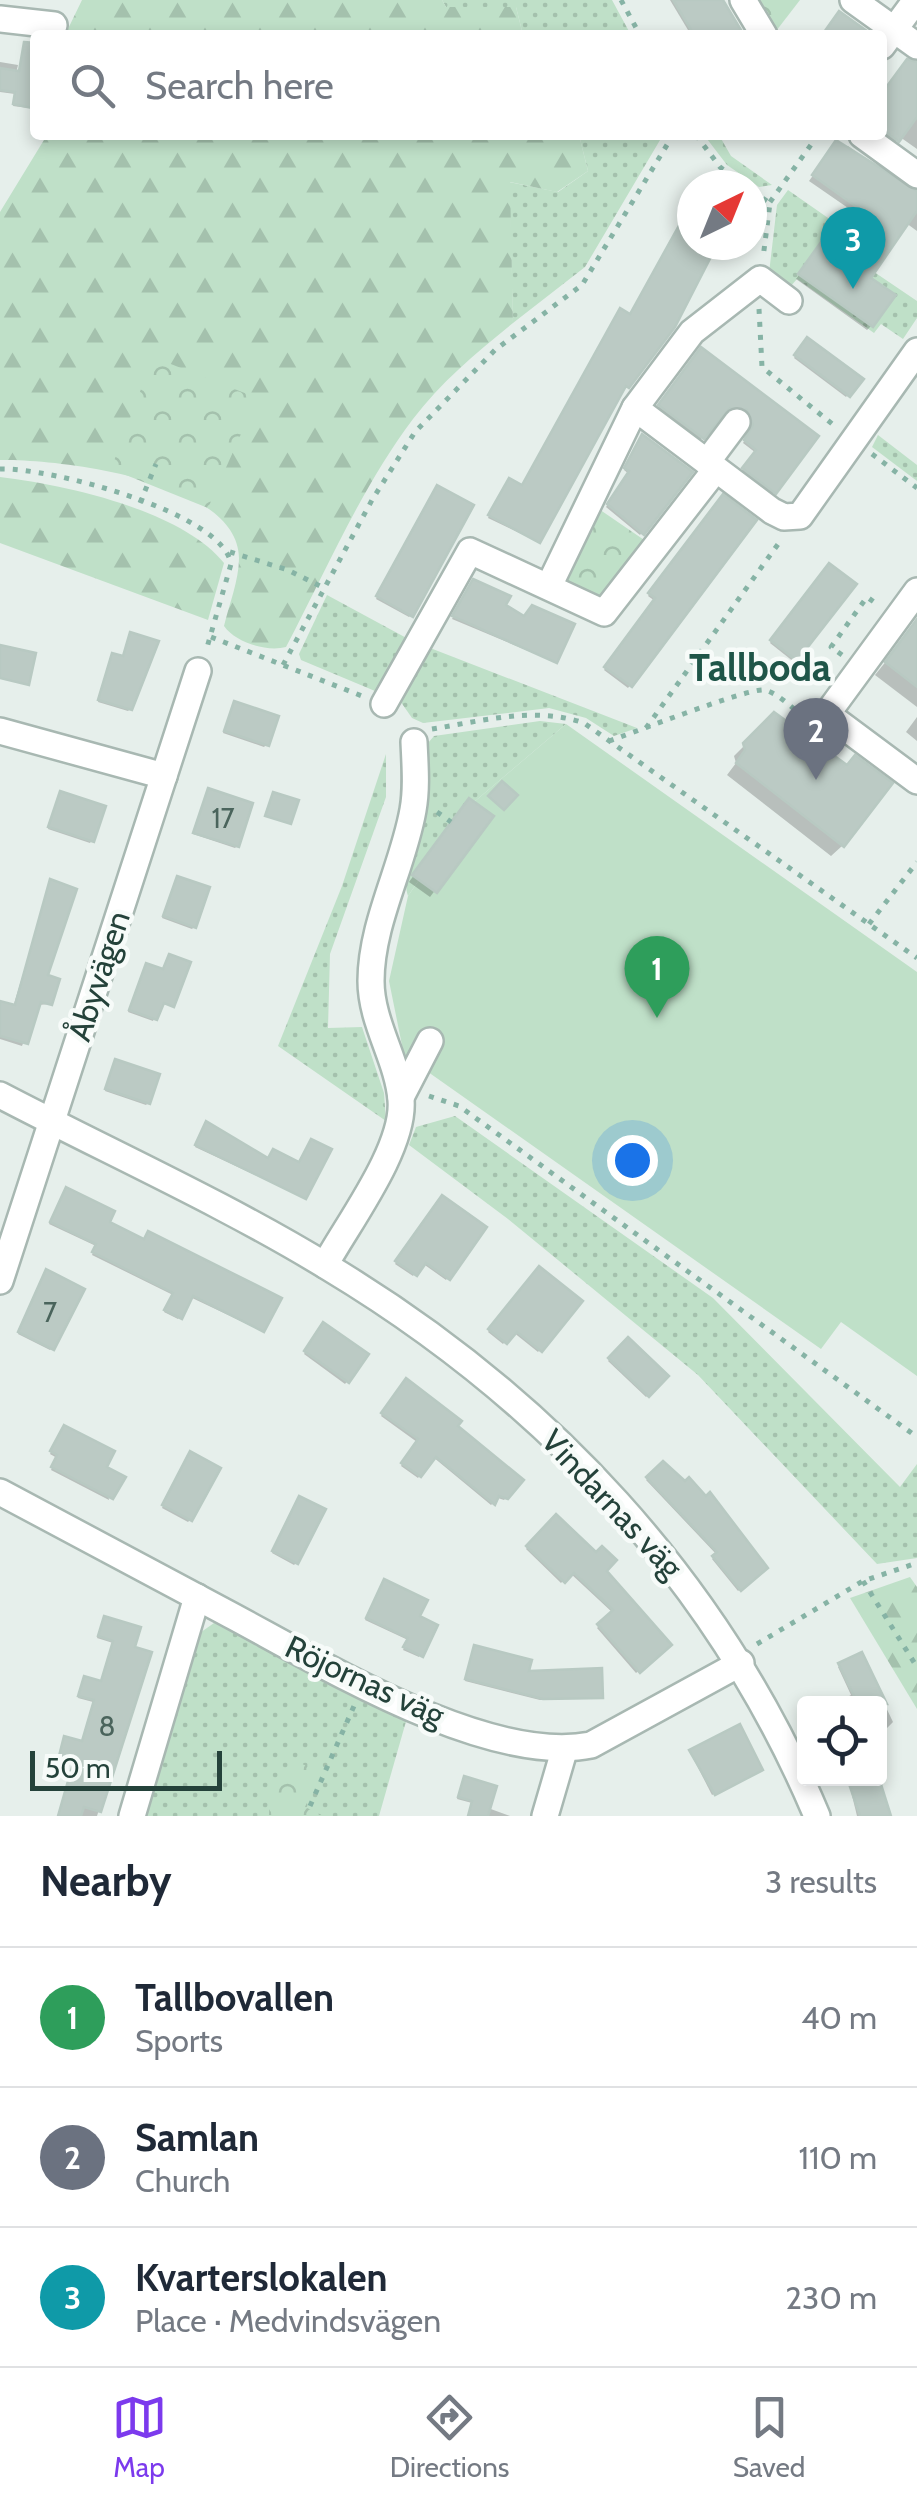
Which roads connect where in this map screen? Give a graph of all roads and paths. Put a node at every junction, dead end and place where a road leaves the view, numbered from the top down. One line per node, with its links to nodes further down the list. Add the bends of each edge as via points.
1 (622, 0): 7 (path)
2 (743, 0): 8 (street)
3 (853, 0): 9 (street)
4 (916, 0): 10 (street)
5 (0, 19): 6 (street)
6 (54, 24)
7 (637, 30)
8 (761, 30)
9 (881, 30)
10 (888, 38): 11 (street)
11 (917, 46)
12 (670, 140): 34 (path, via 582,286 507,339 415,432)
13 (700, 140): 16 (path)
14 (814, 140): 19 (path)
15 (869, 140): 17 (street)
16 (725, 170)
17 (917, 175)
18 (767, 201): 19 (path)
19 (770, 203): 20 (path)
20 (760, 279): 21 (street); 23 (street, via 692,332); 25 (path, via 762,366)
21 (789, 301)
22 (917, 351): 25 (street)
23 (635, 408): 27 (street); 33 (street)
24 (737, 422): 27 (street)
25 (853, 440): 29 (path); 31 (street)
26 (156, 464): 30 (path)
27 (711, 466): 31 (street, via 772,511); 33 (street, via 604,613)
28 (0, 469): 30 (path, via 42,470)
29 (917, 488)
30 (140, 503): 32 (path, via 210,533)
31 (800, 516): 40 (path)
32 (230, 552): 34 (path); 36 (path, via 211,637)
33 (549, 586): 38 (street, via 470,551)
34 (324, 588): 36 (path)
35 (917, 592): 39 (street)
36 (283, 665): 38 (path)
37 (198, 671): 44 (street, Åbyvägen)
38 (384, 704)
39 (826, 714): 40 (path, via 817,727 776,696 756,690); 45 (street)
40 (646, 728): 42 (path)
41 (0, 731): 44 (street)
42 (609, 741): 43 (path, via 584,723 553,714 412,732); 47 (path)
43 (414, 742): 51 (street, via 413,812 371,981)
44 (164, 776): 52 (street, Åbyvägen)
45 (917, 781)
46 (917, 862): 47 (path)
47 (869, 924): 48 (path)
48 (917, 958)
49 (430, 1041): 51 (street)
50 (0, 1095): 52 (street, Vindarnas väg)
51 (401, 1098): 53 (street, via 394,1144); 55 (path, via 440,1097 459,1106)
52 (52, 1122): 53 (street, Vindarnas väg); 54 (street, Åbyvägen)
53 (325, 1264): 60 (street, Vindarnas väg, via 416,1325 543,1428 674,1567)
54 (0, 1282)
55 (917, 1437)
56 (0, 1492): 59 (street, Röjornas väg)
57 (917, 1564): 58 (path)
58 (864, 1582): 60 (path); 61 (path)
59 (197, 1597): 62 (street, Röjornas väg); 65 (street)
60 (739, 1659): 63 (street, via 614,1736); 67 (street, Vindarnas väg)
61 (917, 1667)
62 (363, 1685): 63 (street, Röjornas väg, via 454,1724); 64 (path)
63 (564, 1751): 66 (street)
64 (310, 1806)
65 (132, 1816)
66 (545, 1816)
67 (817, 1816)

